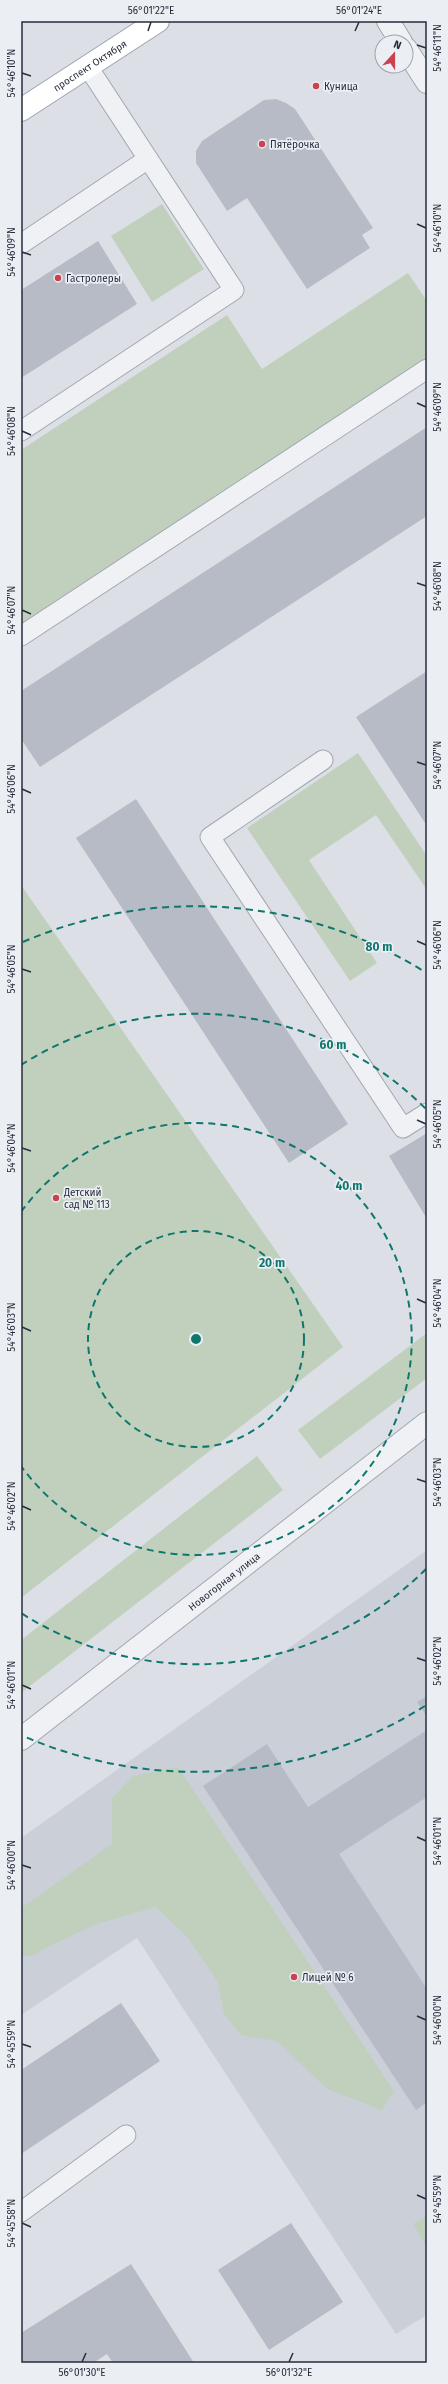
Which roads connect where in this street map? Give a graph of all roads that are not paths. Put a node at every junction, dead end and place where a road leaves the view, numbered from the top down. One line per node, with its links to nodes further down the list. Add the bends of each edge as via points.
1 (158, 21): 5 (main road, проспект Октября)
2 (388, 21): 3 (street)
3 (397, 34)
4 (414, 62): 6 (street)
5 (88, 66): 7 (main road, проспект Октября); 8 (lane)
6 (427, 82)
7 (21, 110)
8 (148, 159): 9 (lane); 11 (lane, via 234,290)
9 (21, 244)
10 (427, 369): 12 (lane)
11 (21, 431)
12 (21, 636)
13 (323, 760): 14 (lane, via 210,837 403,1128)
14 (427, 1112)
15 (427, 1423): 16 (street, Новогорная улица)
16 (21, 1739)
17 (126, 2135): 18 (lane)
18 (21, 2212)

